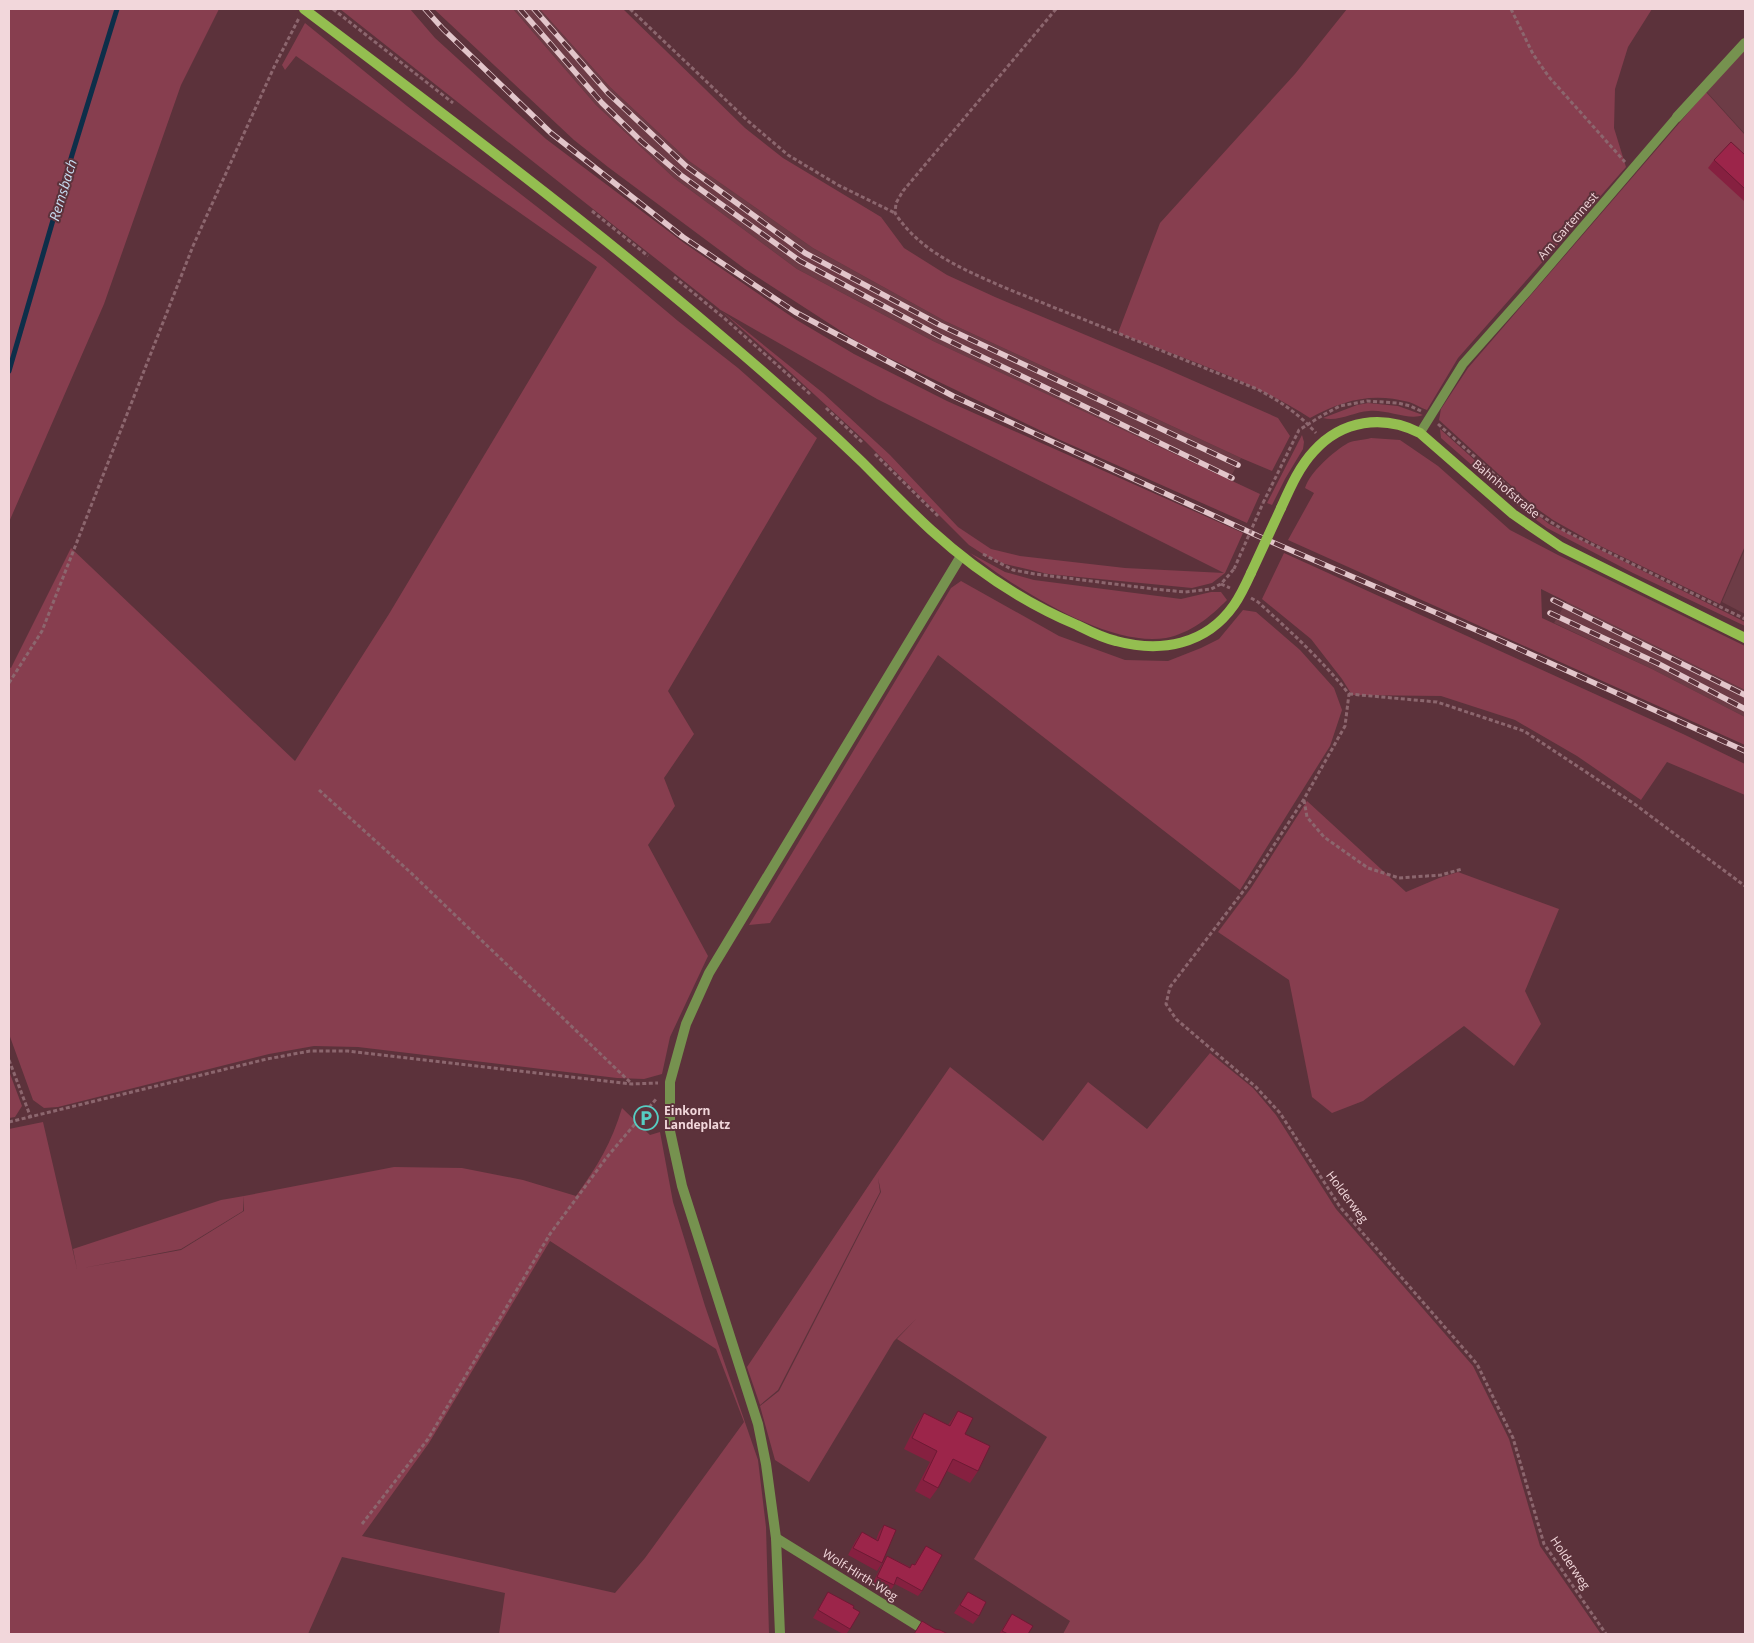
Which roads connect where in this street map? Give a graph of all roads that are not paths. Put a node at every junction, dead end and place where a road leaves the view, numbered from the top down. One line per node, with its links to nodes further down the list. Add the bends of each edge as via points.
1 (302, 13): 5 (main road, Bahnhofstraße, via 526,178 698,317 826,429)
2 (1745, 43): 3 (street, Am Gartennest)
3 (1677, 117): 4 (lane, Am Gartennest, via 1463,364)
4 (1420, 433): 5 (main road, Bahnhofstraße, bridge, via 1404,426 1373,422 1348,427 1323,441 1299,471 1242,592 1226,616 1202,636 1176,645 1138,646 1112,640 1042,610); 6 (main road, Bahnhofstraße, via 1513,514 1561,547)
5 (961, 556): 7 (street, via 709,974 686,1024 670,1082 670,1131 682,1186 758,1424)
6 (1745, 638)
7 (776, 1538): 8 (street); 9 (street, Wolf-Hirth-Weg)
8 (780, 1634)
9 (931, 1634)

